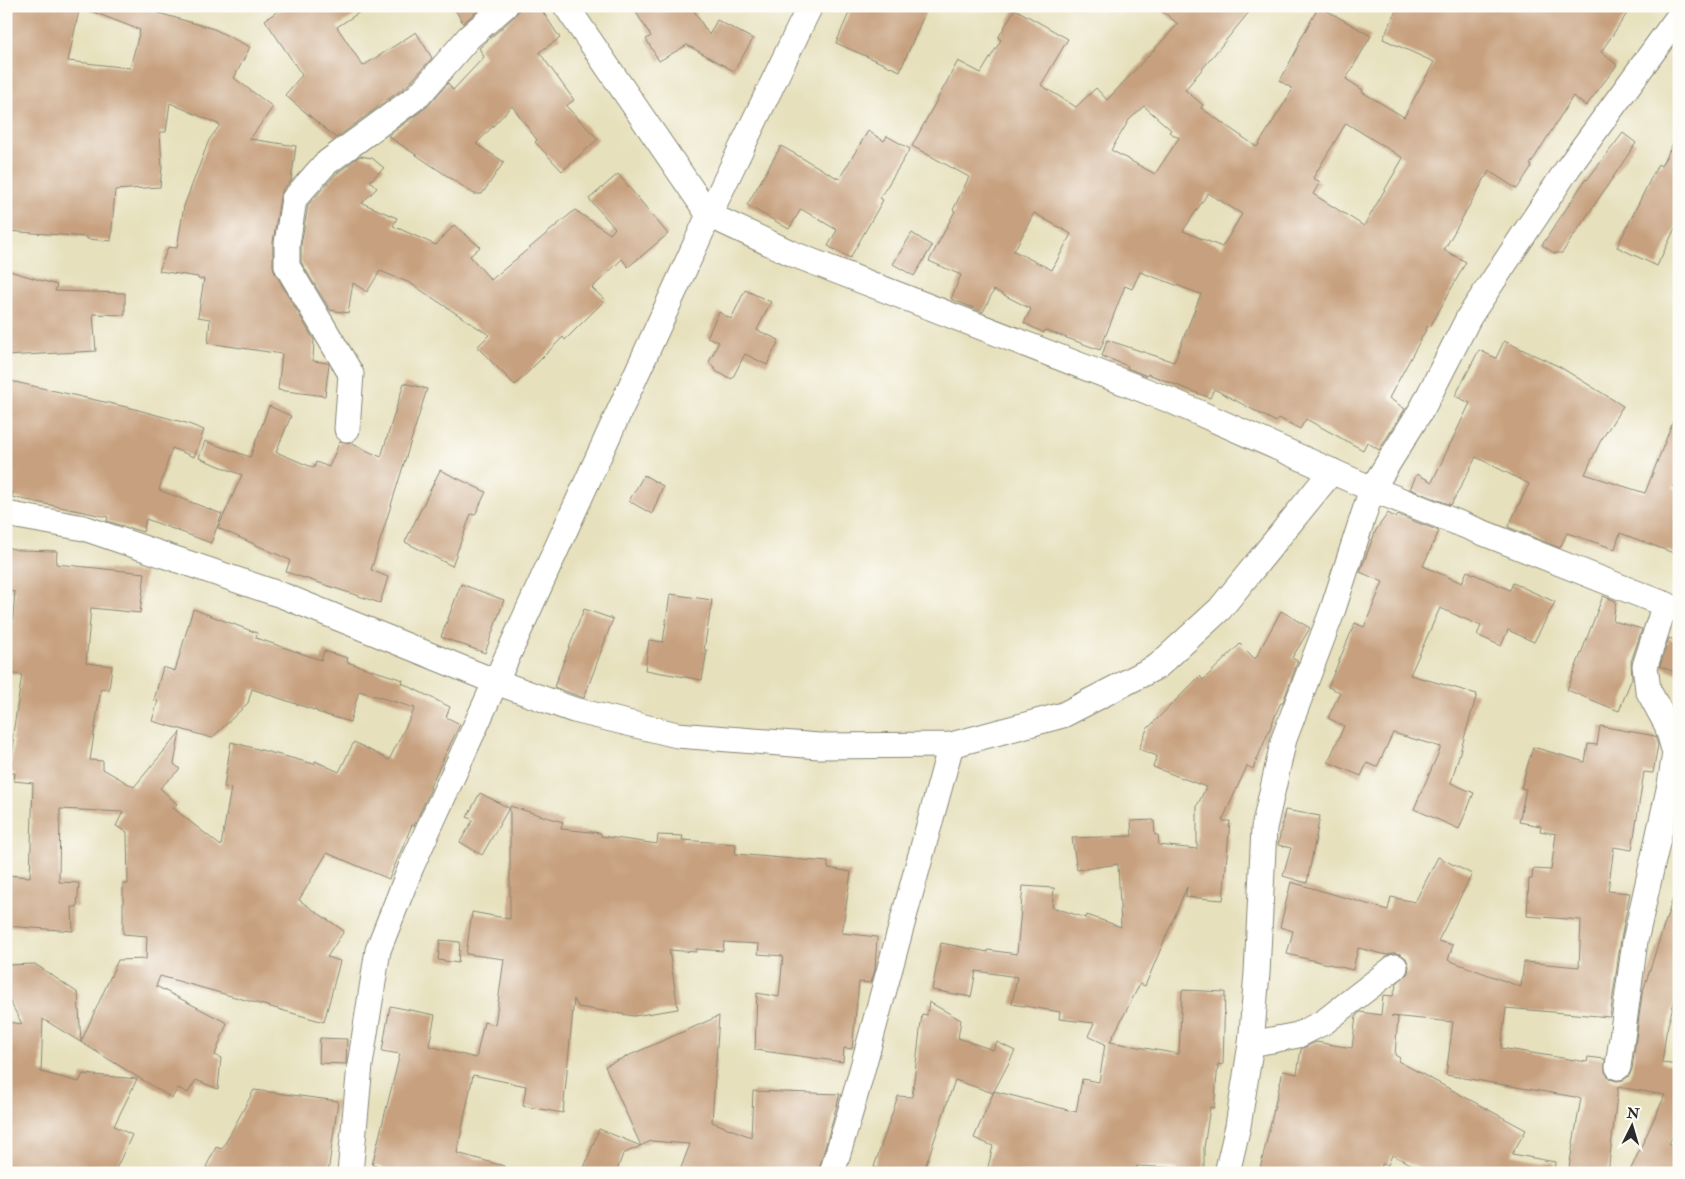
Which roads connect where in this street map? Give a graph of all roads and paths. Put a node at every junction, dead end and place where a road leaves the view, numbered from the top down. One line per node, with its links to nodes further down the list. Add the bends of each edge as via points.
1 (505, 6): 6 (street, via 469,37 419,95 325,164 294,199 287,266 351,374)
2 (566, 6): 5 (street)
3 (810, 6): 5 (street)
4 (1679, 16): 8 (street, via 1568,168 1469,317 1423,408)
5 (709, 215): 7 (street, via 793,254 1172,401); 11 (street)
6 (347, 429)
7 (1332, 471): 8 (street); 12 (street, via 1220,609 1158,666 1063,715)
8 (1372, 489): 10 (street); 14 (street, via 1332,612 1284,740 1264,828)
9 (6, 514): 11 (street, via 84,528 266,590)
10 (1672, 607): 15 (street, via 1645,666 1648,690 1667,725 1674,753 1670,785 1635,941)
11 (496, 682): 12 (street, via 574,710 677,734 819,746); 16 (street, via 411,867 378,950 360,1065)
12 (950, 745): 17 (street)
13 (1395, 967): 14 (street, via 1324,1022 1298,1035)
14 (1251, 1044): 18 (street)
15 (1618, 1068)
16 (350, 1173)
17 (832, 1173)
18 (1227, 1173)

